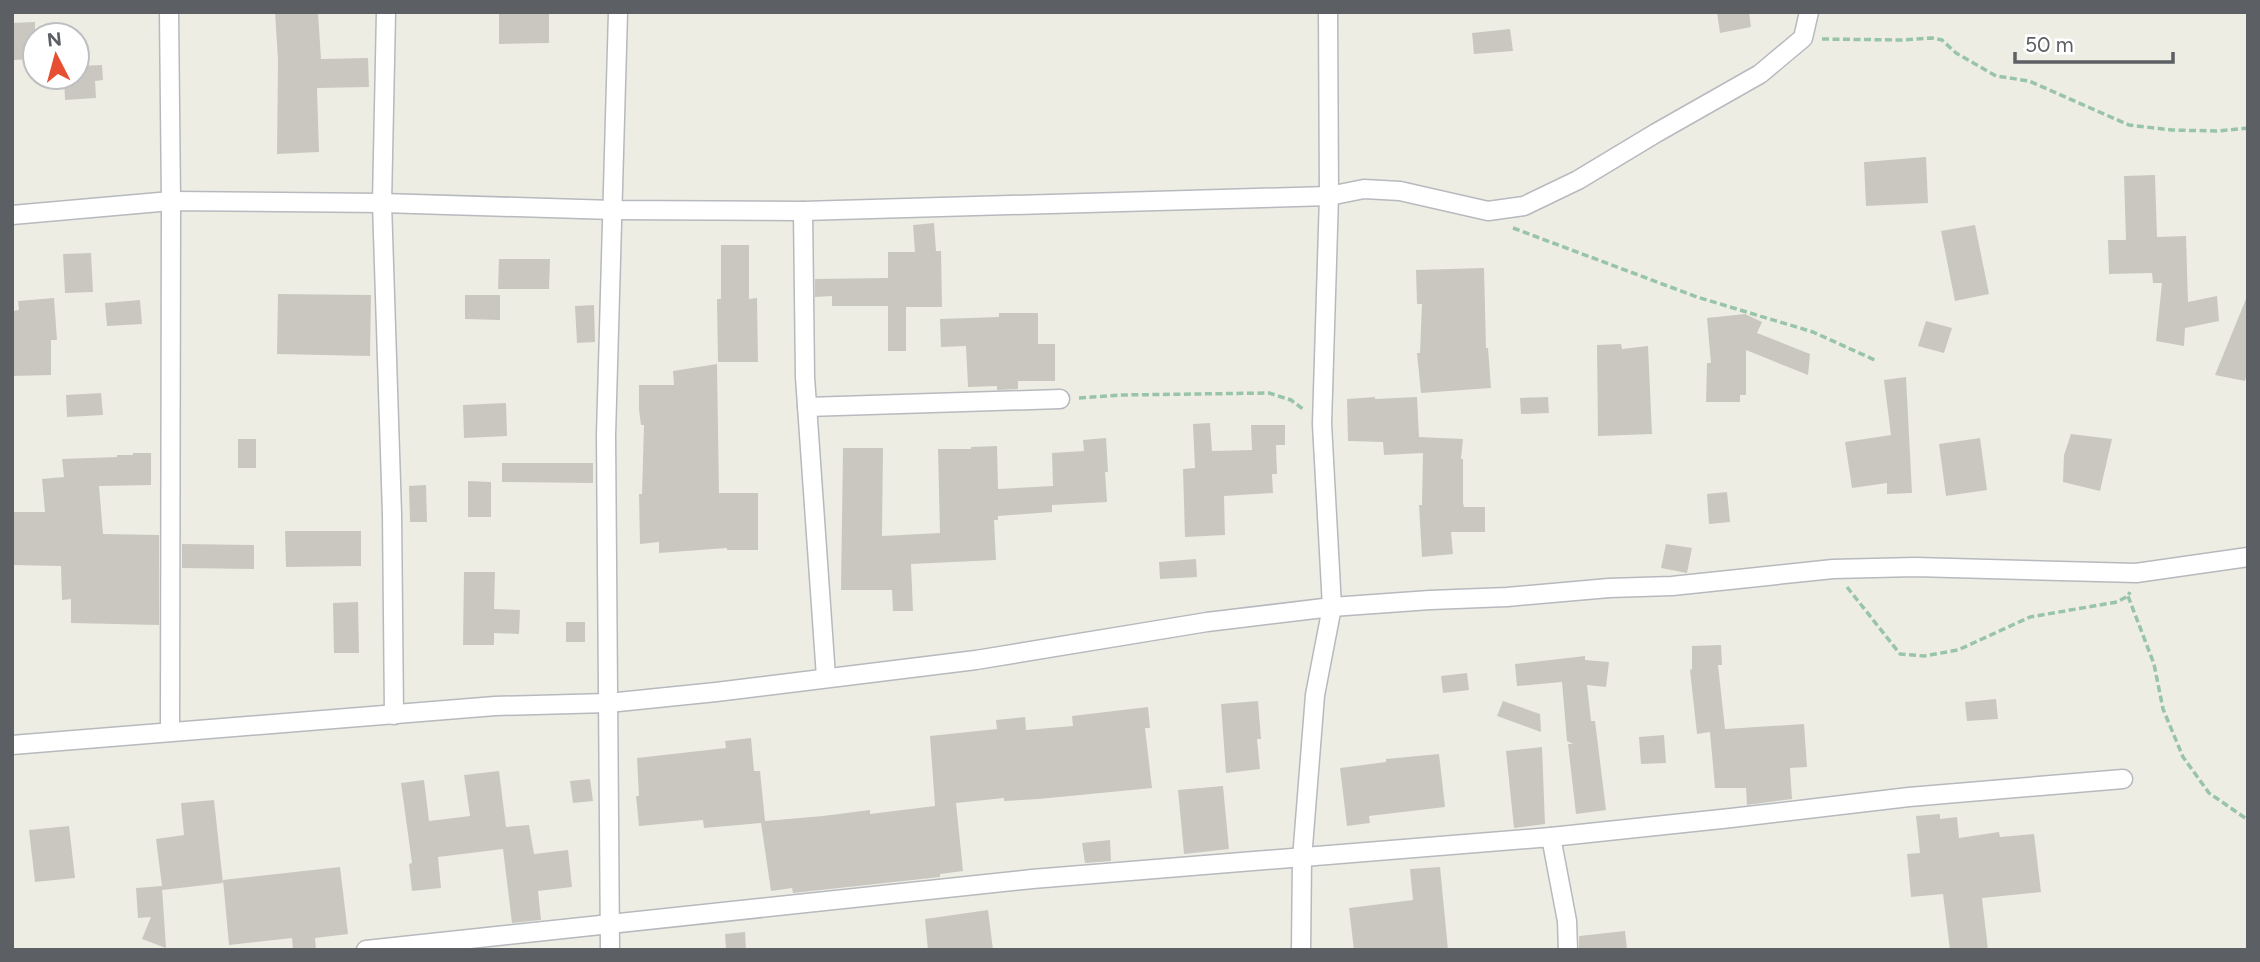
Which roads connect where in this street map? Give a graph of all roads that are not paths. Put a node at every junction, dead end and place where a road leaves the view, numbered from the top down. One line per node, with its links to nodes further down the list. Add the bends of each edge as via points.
1 (169, 12): 7 (street)
2 (386, 12): 8 (street)
3 (618, 12): 9 (street)
4 (1328, 12): 6 (street)
5 (1809, 12): 6 (street, via 1802,38 1760,74 1578,180 1524,206 1488,211 1400,191 1364,189)
6 (1329, 196): 10 (street); 15 (street, via 1322,424)
7 (171, 201): 8 (street); 11 (street); 19 (street)
8 (382, 203): 9 (street); 18 (street)
9 (613, 210): 10 (street); 17 (street, via 606,435)
10 (803, 211): 13 (street)
11 (12, 215)
12 (1060, 399): 13 (street)
13 (807, 407): 16 (street)
14 (2248, 557): 15 (street, via 2136,573 1915,566 1833,569 1672,586)
15 (1332, 607): 16 (street, via 1207,622 976,660); 23 (street, via 1315,695)
16 (826, 677): 17 (street)
17 (608, 703): 18 (street); 24 (street)
18 (394, 715): 19 (street)
19 (170, 732): 20 (street)
20 (12, 745)
21 (2123, 779): 22 (street, via 1909,797)
22 (1551, 837): 23 (street); 28 (street)
23 (1302, 859): 24 (street, via 1032,879); 27 (street)
24 (611, 923): 25 (street); 26 (street)
25 (366, 950)
26 (610, 950)
27 (1301, 950)
28 (1568, 950)

